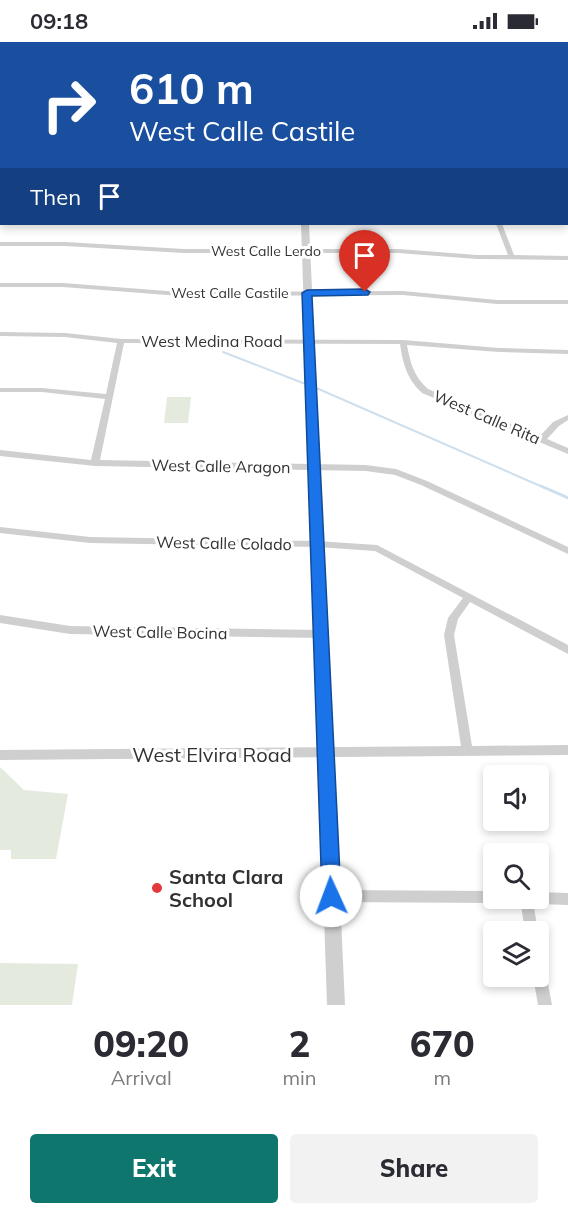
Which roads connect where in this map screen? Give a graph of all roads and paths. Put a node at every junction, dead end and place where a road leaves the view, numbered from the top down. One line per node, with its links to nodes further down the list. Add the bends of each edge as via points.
1 (305, 225): 4 (street)
2 (499, 225): 5 (street)
3 (0, 244): 4 (street, West Calle Lerdo)
4 (305, 251): 5 (street, West Calle Lerdo, via 398,251); 8 (street)
5 (512, 258): 6 (street, West Calle Lerdo)
6 (568, 258)
7 (0, 285): 8 (street, West Calle Castile, via 63,285 180,294)
8 (307, 293): 9 (street, West Calle Castile, via 404,292 497,302); 12 (street)
9 (568, 302)
10 (0, 334): 11 (street, West Medina Road)
11 (121, 341): 12 (street, West Medina Road); 16 (street)
12 (309, 342): 13 (street, West Medina Road); 22 (street)
13 (403, 342): 14 (street, West Medina Road); 18 (street, West Calle Rita, via 408,371 425,391)
14 (568, 352)
15 (0, 390): 16 (street, via 42,390)
16 (108, 398): 21 (street)
17 (568, 417): 18 (street)
18 (542, 440): 19 (street, West Calle Rita)
19 (568, 451)
20 (0, 453): 21 (street, West Calle Aragon)
21 (95, 463): 22 (street, West Calle Aragon)
22 (314, 467): 24 (street); 25 (street, West Calle Aragon, via 396,471)
23 (0, 530): 24 (street, West Calle Colado, via 90,540)
24 (317, 544): 26 (street, West Calle Colado, via 377,548); 28 (street)
25 (568, 552)
26 (469, 597): 29 (street, West Calle Colado); 31 (street, via 453,618 449,635)
27 (0, 619): 28 (street, West Calle Bocina, via 70,630)
28 (321, 634): 32 (street)
29 (568, 650)
30 (568, 750): 31 (street, West Elvira Road)
31 (467, 751): 32 (street, West Elvira Road)
32 (325, 753): 33 (street, West Elvira Road); 34 (street)
33 (0, 755)
34 (331, 896): 35 (street); 39 (street)
35 (483, 897)
36 (549, 898): 37 (street)
37 (568, 899)
38 (542, 987): 40 (street)
39 (336, 1005)
40 (545, 1005)

